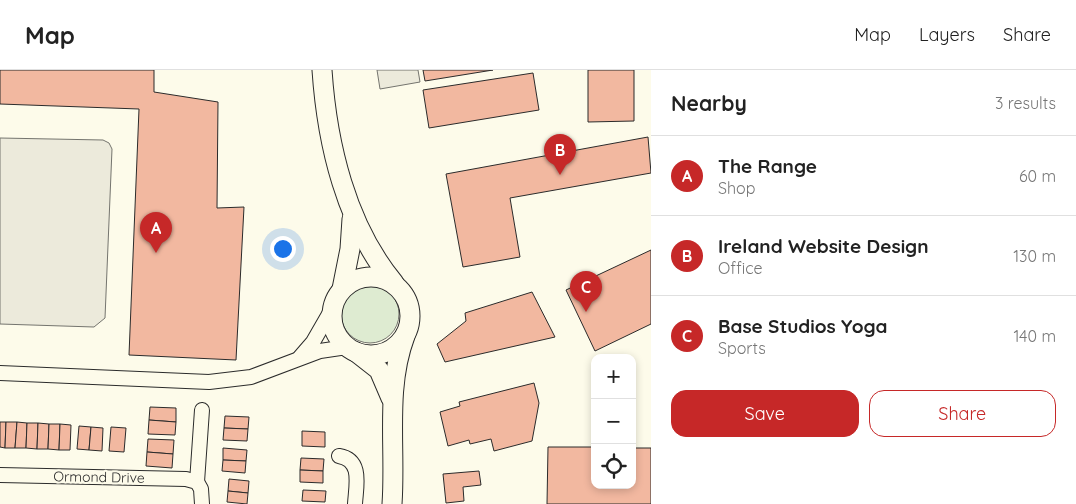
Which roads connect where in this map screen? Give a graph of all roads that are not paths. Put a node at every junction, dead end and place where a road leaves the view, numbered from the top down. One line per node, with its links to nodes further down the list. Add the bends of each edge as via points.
1 (322, 70): 2 (street, via 328,124)
2 (350, 206): 3 (street, via 367,246); 4 (street, via 352,234)
3 (396, 286): 4 (street, via 375,277 351,282); 6 (street, via 408,304)
4 (342, 289): 5 (street)
5 (332, 309): 7 (street, via 334,330); 8 (street, via 313,342)
6 (407, 330): 7 (street, via 402,339 386,351 366,354); 10 (street, via 398,360)
7 (352, 349): 8 (street, via 320,351); 10 (street, via 379,370)
8 (291, 363): 9 (street, via 251,376 209,382)
9 (0, 373)
10 (393, 404): 17 (street)
11 (202, 410): 14 (street)
12 (339, 456): 16 (street, via 348,457 354,464 357,474)
13 (0, 475): 14 (street, Ormond Drive, via 186,479)
14 (197, 482): 15 (street)
15 (202, 504)
16 (355, 504)
17 (392, 504)

